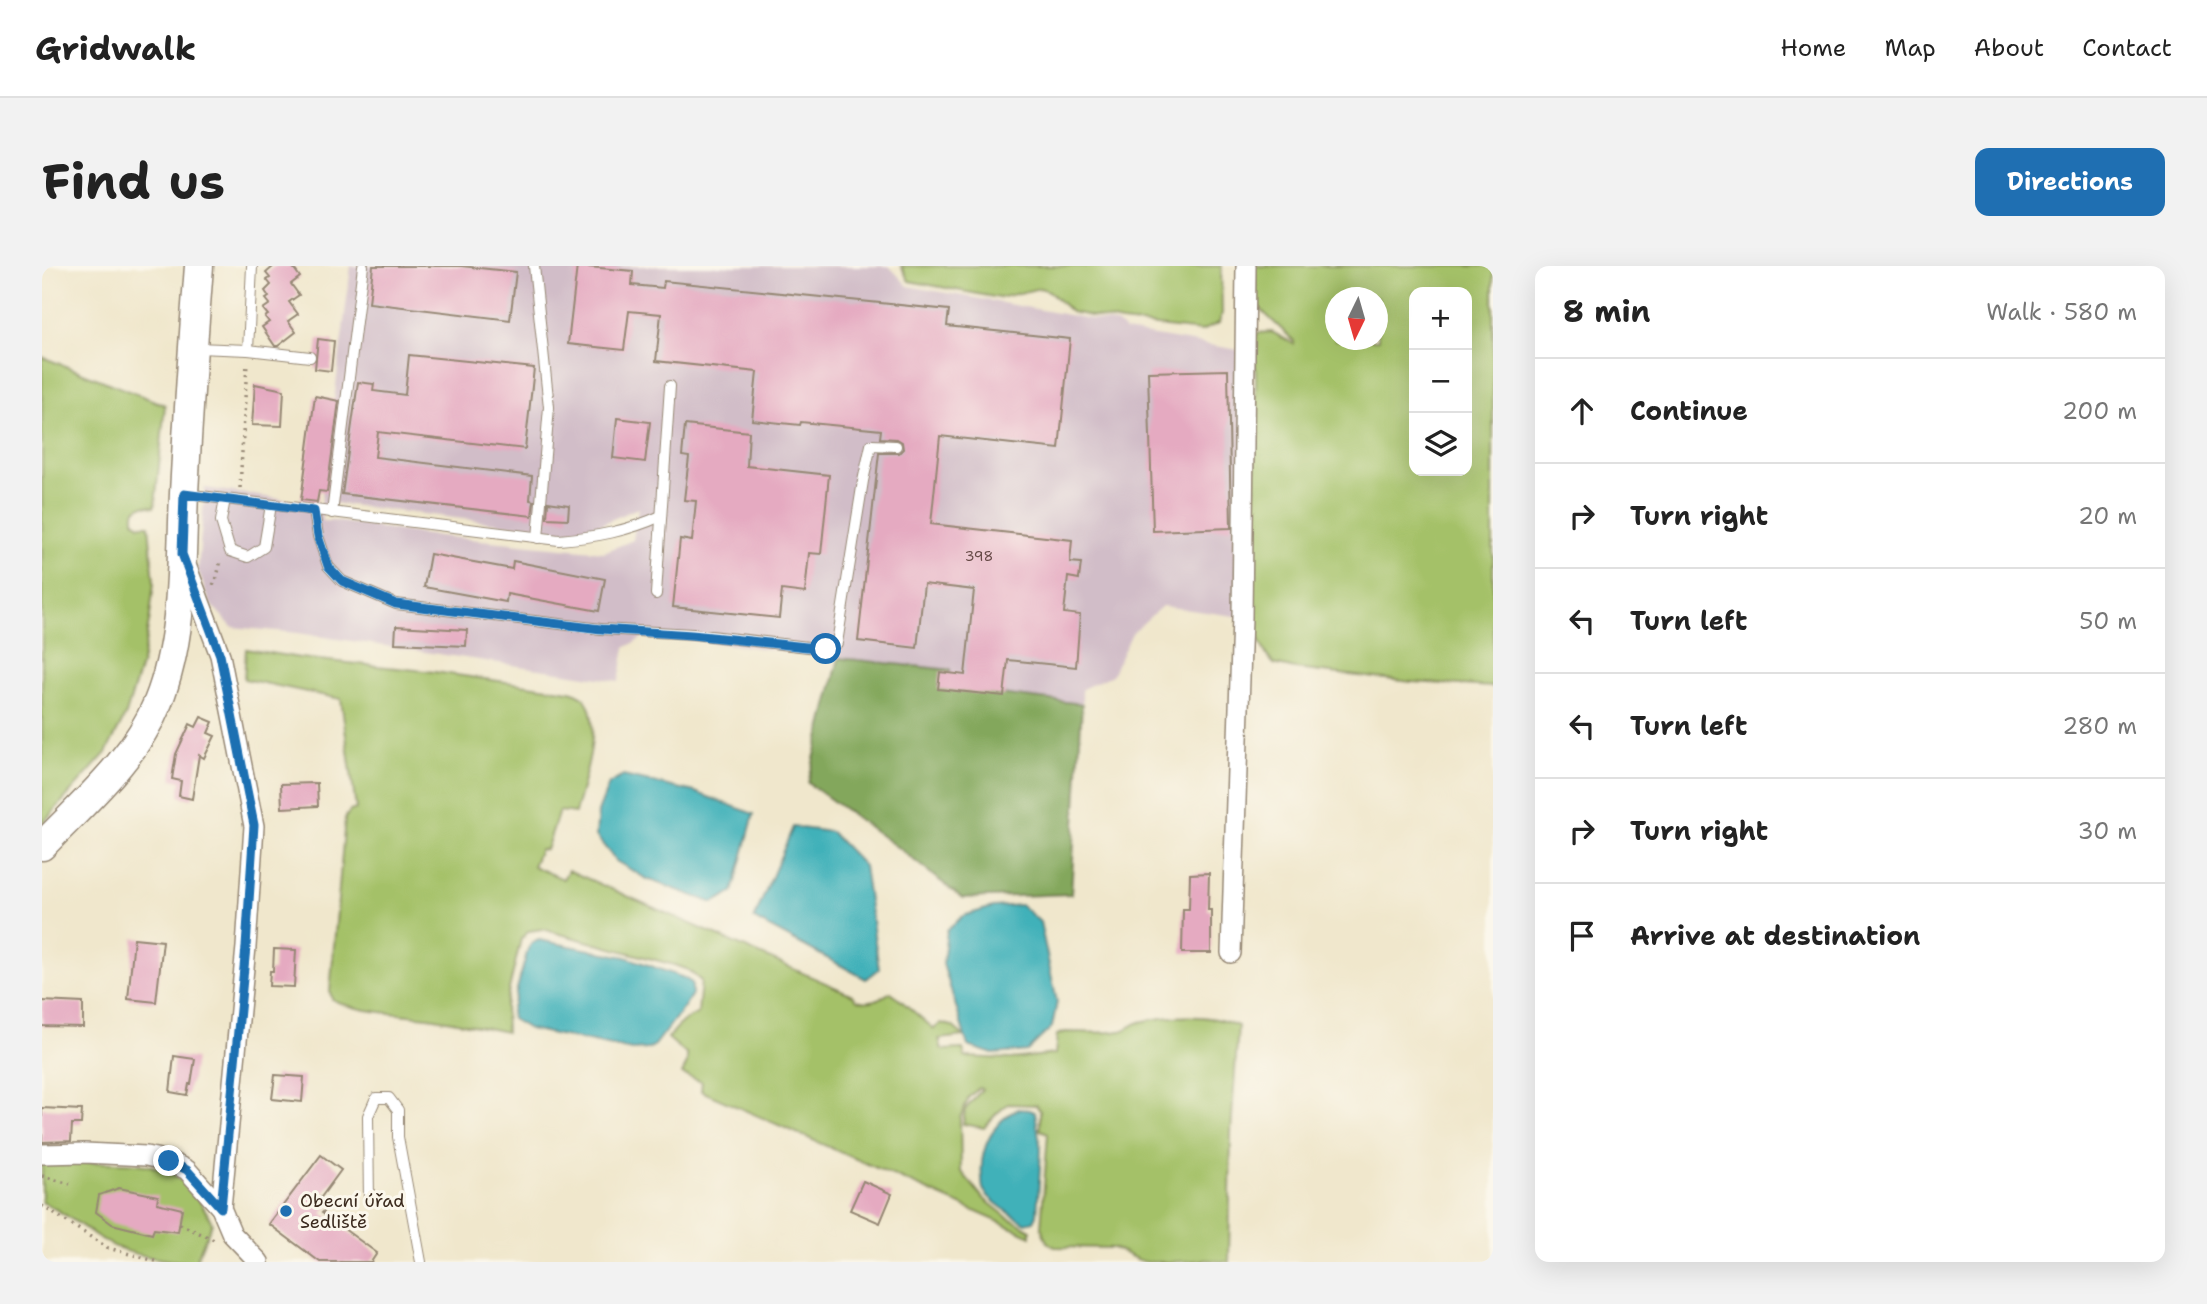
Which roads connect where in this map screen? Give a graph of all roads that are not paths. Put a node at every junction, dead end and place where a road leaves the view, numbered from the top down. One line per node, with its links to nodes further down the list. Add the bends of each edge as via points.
1 (200, 266): 6 (main road)
2 (252, 266): 7 (lane)
3 (363, 266): 15 (lane)
4 (534, 266): 17 (lane, via 548,407)
5 (1246, 266): 21 (street)
6 (192, 348): 7 (lane); 11 (main road)
7 (248, 350): 8 (lane)
8 (310, 357)
9 (670, 386): 16 (lane)
10 (896, 446): 14 (lane, via 871,445 837,643 826,649 601,629 396,604 342,581 328,566)
11 (184, 494): 12 (lane); 18 (main road)
12 (225, 499): 13 (lane); 13 (lane, via 221,521 230,551 248,557 264,547)
13 (271, 505): 14 (lane)
14 (314, 511): 15 (lane)
15 (332, 513): 17 (lane)
16 (661, 516): 17 (lane, via 594,537); 19 (lane)
17 (538, 537)
18 (182, 554): 20 (main road, via 174,645 158,703 120,764); 24 (street, via 220,655 254,825)
19 (656, 594)
20 (42, 846)
21 (1231, 953)
22 (42, 1154): 24 (street, via 146,1156 169,1161 187,1170)
23 (369, 1202): 26 (lane, via 368,1116 376,1098 389,1098 398,1110 398,1137)
24 (221, 1208): 25 (street, via 232,1234)
25 (259, 1262)
26 (421, 1262)

